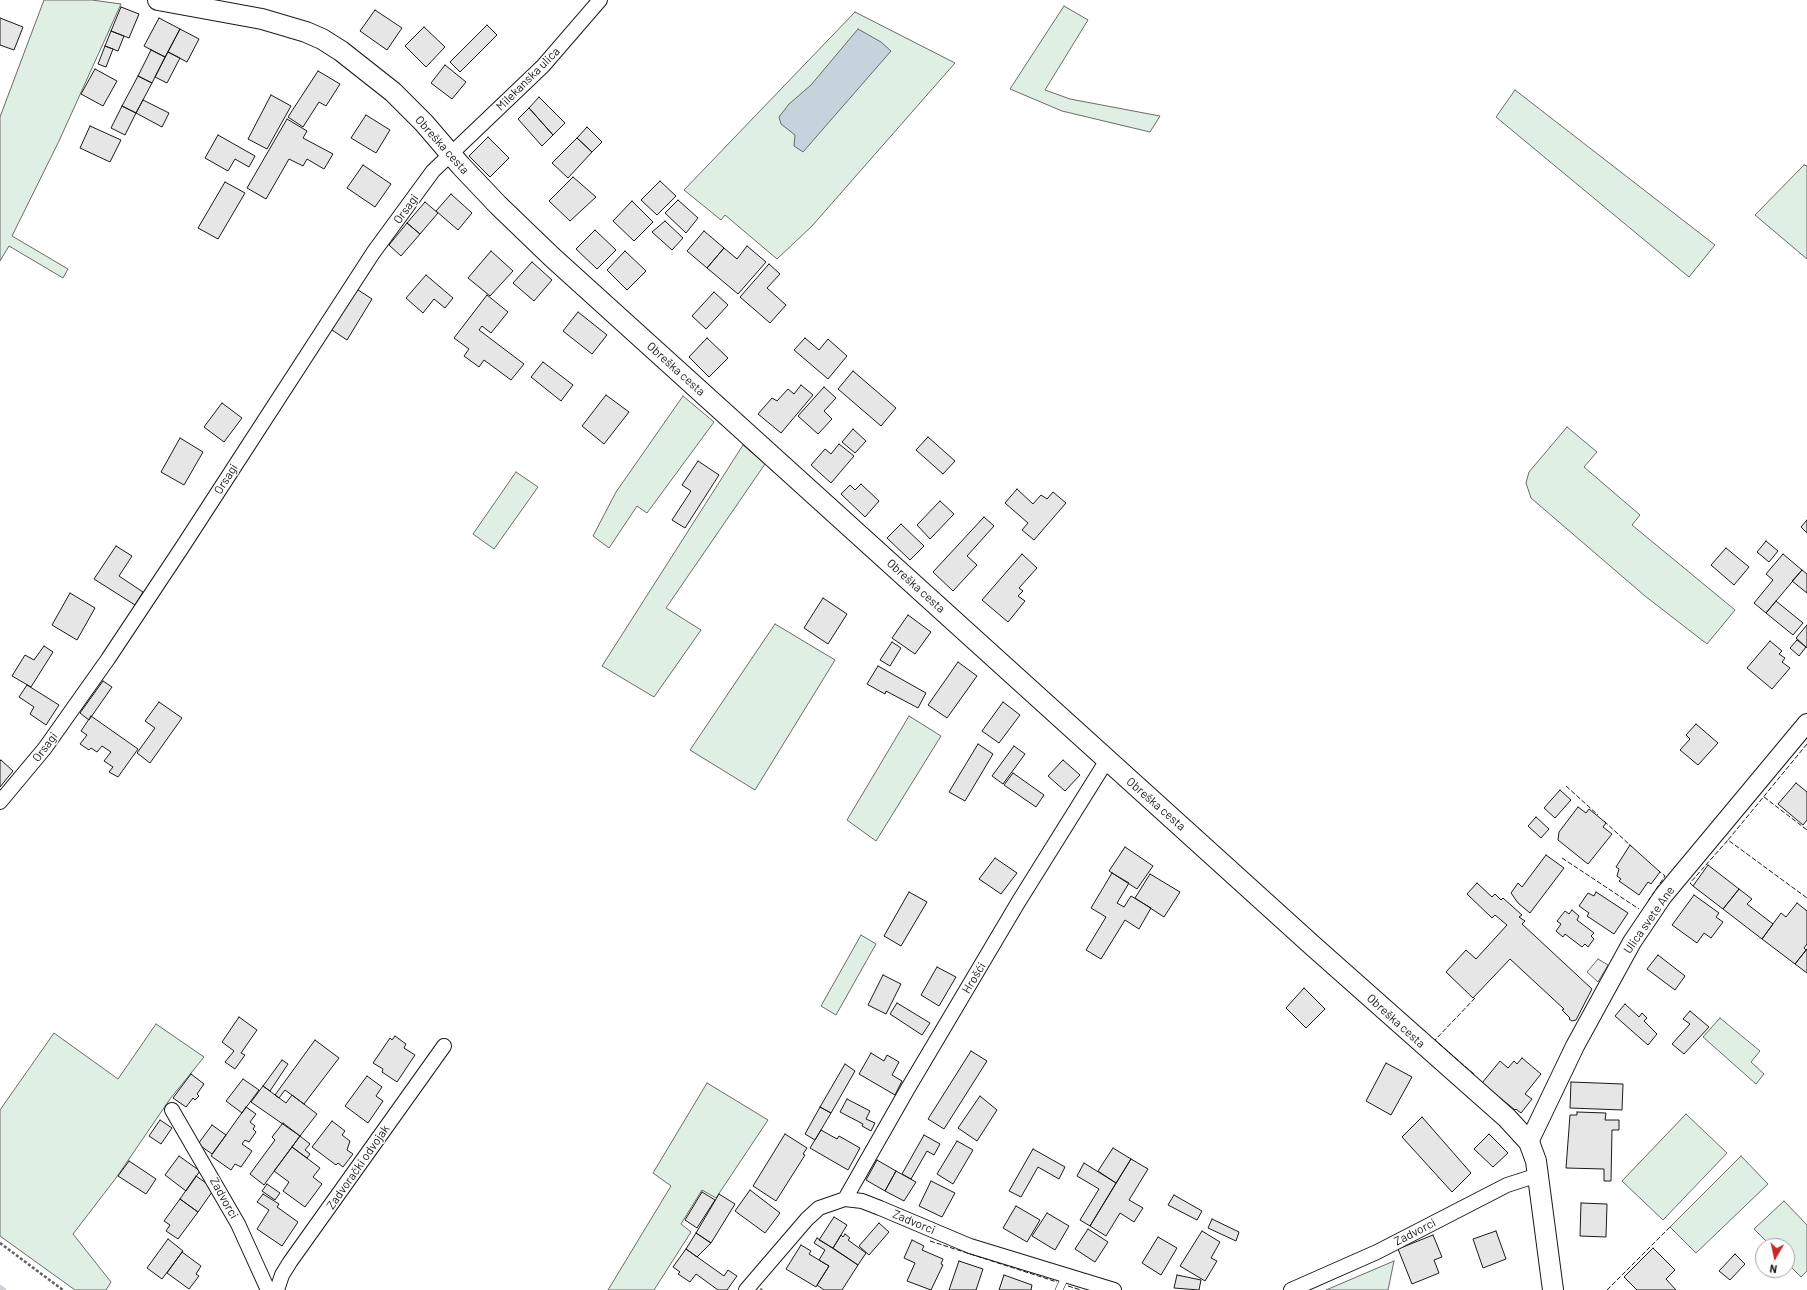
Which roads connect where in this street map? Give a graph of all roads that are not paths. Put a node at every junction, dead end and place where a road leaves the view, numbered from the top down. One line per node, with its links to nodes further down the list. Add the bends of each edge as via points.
1 (158, 0): 3 (main road, Obreška cesta, via 262,19 287,25 322,39 393,92)
2 (600, 0): 3 (street, Milekanska ulica, via 543,66)
3 (451, 154): 5 (main road, Obreška cesta, via 498,205 552,257); 6 (street, Orsagi, via 433,170 373,253 108,659 45,748)
4 (1807, 723): 9 (street, Ulica svete Ane, via 1664,896 1632,942 1575,1046)
5 (1107, 760): 9 (main road, Obreška cesta, via 1318,952 1507,1118); 11 (street, Hrošći, via 906,1090)
6 (0, 802)
7 (444, 1046): 14 (street, Zadvorački odvojak, via 290,1262)
8 (172, 1110): 13 (street, Zadvorci, via 238,1224)
9 (1529, 1142): 10 (main road, Obreška cesta)
10 (1538, 1175): 18 (street, Zadvorci, via 1507,1185 1377,1252); 19 (main road, Obreška cesta)
11 (845, 1199): 12 (street, Zadvorci, via 862,1201 970,1246); 15 (street, Zadvorci, via 819,1208 807,1218)
12 (1066, 1275): 16 (lane); 17 (street, Zadvorci)
13 (268, 1290)
14 (277, 1290)
15 (746, 1290)
16 (1059, 1290)
17 (1114, 1290)
18 (1291, 1290)
19 (1553, 1290)

